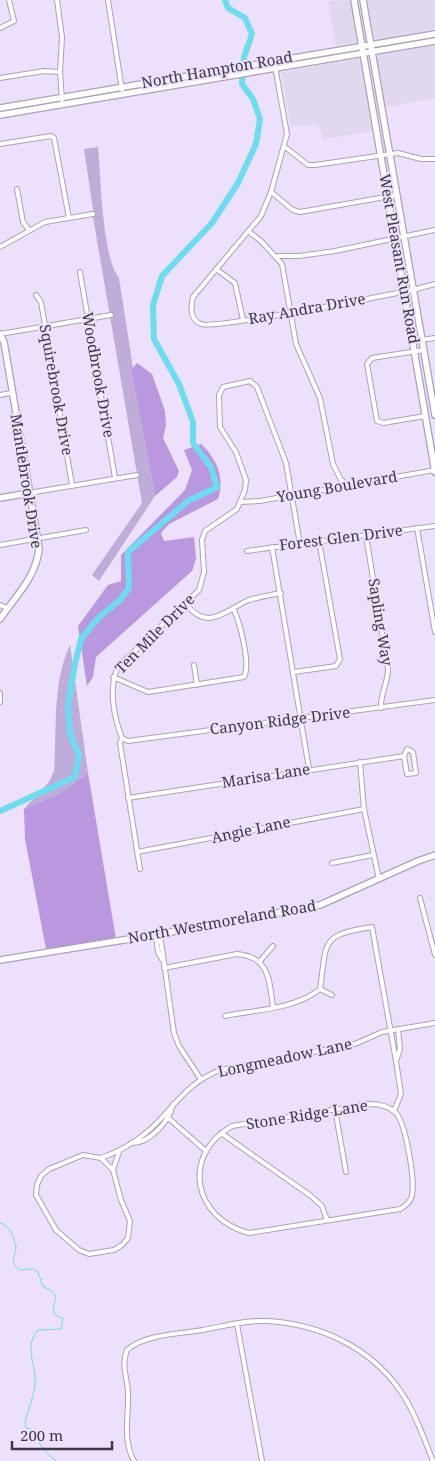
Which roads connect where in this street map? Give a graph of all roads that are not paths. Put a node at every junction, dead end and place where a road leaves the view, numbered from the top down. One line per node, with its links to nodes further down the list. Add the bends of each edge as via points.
1 (9, 0): 6 (street, via 14,21)
2 (57, 0): 15 (street, via 62,37)
3 (108, 0): 17 (street)
4 (363, 1): 5 (main road); 11 (main road, West Pleasant Run Road)
5 (354, 2): 10 (main road, West Pleasant Run Road)
6 (0, 28)
7 (435, 34): 8 (main road, North Hampton Road)
8 (417, 41): 9 (main road, North Hampton Road); 11 (main road, North Hampton Road)
9 (435, 41)
10 (363, 46): 11 (main road, North Hampton Road); 12 (main road, West Pleasant Run Road); 13 (main road, North Hampton Road)
11 (372, 49): 12 (main road, North Hampton Road); 26 (main road, West Pleasant Run Road)
12 (364, 53): 14 (main road, North Hampton Road); 25 (main road, West Pleasant Run Road)
13 (274, 61): 14 (street); 17 (main road, North Hampton Road)
14 (275, 69): 18 (main road, North Hampton Road); 24 (street, via 287,128)
15 (60, 72): 16 (street, via 44,71); 19 (street)
16 (0, 78)
17 (122, 87): 18 (street); 19 (main road, North Hampton Road)
18 (123, 94): 20 (main road, North Hampton Road)
19 (62, 98): 20 (street); 21 (main road, North Hampton Road)
20 (63, 104): 22 (main road, North Hampton Road)
21 (0, 108)
22 (0, 115)
23 (0, 144): 33 (street, via 54,138)
24 (284, 147): 25 (street, via 308,165); 29 (street)
25 (381, 154): 26 (street); 31 (main road, West Pleasant Run Road)
26 (390, 154): 27 (street, via 398,153 421,160); 30 (main road, West Pleasant Run Road)
27 (435, 159)
28 (17, 189): 34 (street, via 23,222)
29 (271, 192): 31 (street, via 300,212); 36 (street, via 261,216)
30 (397, 195): 31 (street); 37 (main road, West Pleasant Run Road)
31 (388, 196): 38 (main road, West Pleasant Run Road)
32 (93, 214): 33 (street)
33 (69, 218): 34 (street, via 45,222)
34 (29, 230): 39 (street)
35 (435, 230): 37 (street)
36 (248, 231): 40 (street); 41 (street)
37 (404, 238): 38 (street); 44 (main road, West Pleasant Run Road)
38 (396, 240): 40 (street, via 299,256); 45 (main road, West Pleasant Run Road)
39 (0, 247)
40 (276, 255): 47 (street, via 282,264)
41 (216, 269): 50 (street, via 235,283); 50 (street, Ray Andra Drive, via 193,297 193,316 201,324)
42 (80, 272): 49 (street, Woodbrook Drive)
43 (435, 284): 44 (street, Ray Andra Drive)
44 (413, 290): 45 (street, Ray Andra Drive); 54 (main road, West Pleasant Run Road)
45 (404, 292): 47 (street, Ray Andra Drive); 55 (main road, West Pleasant Run Road)
46 (36, 295): 51 (street, Squirebrook Drive, via 41,302)
47 (290, 312): 50 (street, Ray Andra Drive); 67 (street, via 298,350 320,398 333,464 341,480)
48 (111, 315): 49 (street)
49 (88, 319): 51 (street); 65 (street, Woodbrook Drive)
50 (243, 320)
51 (45, 326): 52 (street); 66 (street, Squirebrook Drive)
52 (0, 334): 58 (main road, Mantlebrook Drive)
53 (435, 338): 54 (street)
54 (422, 340): 55 (street); 56 (main road, West Pleasant Run Road)
55 (413, 342): 57 (main road, West Pleasant Run Road)
56 (424, 350): 57 (street); 59 (main road, West Pleasant Run Road)
57 (414, 352): 62 (main road, West Pleasant Run Road); 62 (street, via 368,360 367,364 377,421 383,423)
58 (11, 393): 60 (street); 68 (main road, Mantlebrook Drive)
59 (433, 393): 61 (main road, West Pleasant Run Road)
60 (0, 395)
61 (435, 415)
62 (425, 416): 63 (main road, West Pleasant Run Road)
63 (435, 471): 67 (street, Young Boulevard)
64 (137, 475): 65 (street)
65 (115, 478): 66 (street)
66 (72, 485): 68 (street)
67 (348, 485): 69 (street, Young Boulevard)
68 (29, 493): 70 (main road); 76 (main road, Mantlebrook Drive)
69 (292, 495): 71 (street, Young Boulevard); 71 (street, Ten Mile Drive, via 286,463 253,382 223,387 218,394 220,427 236,452 246,480 246,490); 78 (street)
70 (0, 498)
71 (240, 502): 83 (street, Ten Mile Drive, via 227,518 205,531 202,540 203,579 199,590)
72 (435, 526): 73 (street, Forest Glen Drive)
73 (417, 528): 75 (street, Forest Glen Drive); 88 (street)
74 (86, 530): 76 (street)
75 (366, 536): 77 (street, Forest Glen Drive); 96 (street, Sapling Way, via 388,670)
76 (37, 538): 79 (street); 85 (main road, Mantlebrook Drive, via 38,561)
77 (319, 542): 78 (street, Forest Glen Drive); 90 (street, via 340,660 336,666)
78 (300, 544): 80 (street, Forest Glen Drive)
79 (0, 545)
80 (272, 547): 81 (street, Forest Glen Drive); 82 (street)
81 (247, 551)
82 (281, 593): 86 (street, via 251,600); 90 (street)
83 (186, 604): 86 (street, via 193,612 204,616 214,617); 91 (street, Ten Mile Drive, via 118,668)
84 (0, 605): 85 (street)
85 (7, 608): 87 (main road, Mantlebrook Drive)
86 (234, 610): 92 (street, via 246,657 246,675 240,680)
87 (0, 619)
88 (435, 632)
89 (194, 665): 92 (street)
90 (294, 672): 97 (street)
91 (113, 677): 92 (street, via 148,692); 98 (street, Ten Mile Drive, via 114,698)
92 (197, 685)
93 (0, 693): 95 (street)
94 (435, 700): 96 (street, Canyon Ridge Drive)
95 (0, 702)
96 (381, 708): 97 (street, Canyon Ridge Drive)
97 (302, 718): 98 (street, Canyon Ridge Drive); 101 (street)
98 (124, 739): 102 (street, Ten Mile Drive, via 120,743)
99 (404, 756): 99 (street, via 407,774 416,773 413,752 407,750); 100 (street, Marisa Lane)
100 (360, 762): 101 (street, Marisa Lane); 103 (street)
101 (309, 769): 102 (street, Marisa Lane)
102 (128, 798): 104 (street, Ten Mile Drive)
103 (364, 809): 104 (street, Angie Lane); 105 (street)
104 (137, 852): 108 (street, Ten Mile Drive)
105 (373, 855): 107 (street); 109 (street)
106 (435, 855): 109 (main road, North Westmoreland Road)
107 (332, 863)
108 (140, 869)
109 (379, 879): 111 (main road, North Westmoreland Road, via 320,905)
110 (420, 898): 113 (street)
111 (158, 934): 114 (main road, North Westmoreland Road); 116 (street)
112 (274, 946): 115 (street)
113 (435, 955)
114 (0, 960)
115 (260, 961): 116 (street, via 238,954); 119 (street, via 269,979)
116 (164, 968): 127 (street, via 174,1033)
117 (320, 989): 118 (street); 119 (street, via 300,1001); 123 (street, via 326,950 334,936 372,927)
118 (332, 995)
119 (273, 1006): 120 (street)
120 (225, 1016)
121 (435, 1023): 122 (street, Longmeadow Lane)
122 (398, 1029): 123 (street, Longmeadow Lane); 124 (street)
123 (391, 1031): 125 (street); 127 (street, Longmeadow Lane, via 355,1044 220,1070)
124 (400, 1049): 125 (street); 126 (street)
125 (393, 1050): 126 (street)
126 (396, 1061): 130 (street, via 401,1094)
127 (200, 1078): 128 (street, Longmeadow Lane)
128 (174, 1104): 131 (street, Longmeadow Lane); 132 (street, Longmeadow Lane)
129 (335, 1109): 130 (street, Stone Ridge Lane, via 381,1104); 133 (street, Stone Ridge Lane, via 232,1126); 139 (street)
130 (394, 1111): 140 (street, via 404,1132 412,1180 412,1196 408,1204 400,1209)
131 (163, 1114): 132 (street); 134 (street, Longmeadow Lane)
132 (167, 1118): 134 (street, Longmeadow Lane, via 145,1141); 135 (street)
133 (221, 1132): 135 (street); 140 (street, via 310,1196 322,1206)
134 (131, 1144): 136 (street, Longmeadow Lane)
135 (206, 1151): 140 (street, via 200,1172 208,1209 237,1230 249,1234)
136 (119, 1152): 137 (street, Longmeadow Lane); 138 (street)
137 (100, 1158): 138 (street); 138 (street, via 84,1155 49,1169 37,1185 40,1205 56,1230 79,1250 89,1254 114,1250 128,1238 130,1221)
138 (113, 1170)
139 (346, 1172)
140 (327, 1220)
141 (237, 1324): 142 (street, via 141,1341 127,1350 123,1365 128,1390 126,1432); 143 (street); 144 (street, via 266,1321 298,1324 318,1330 362,1352 400,1390)
142 (134, 1461)
143 (262, 1461)
144 (433, 1461)

